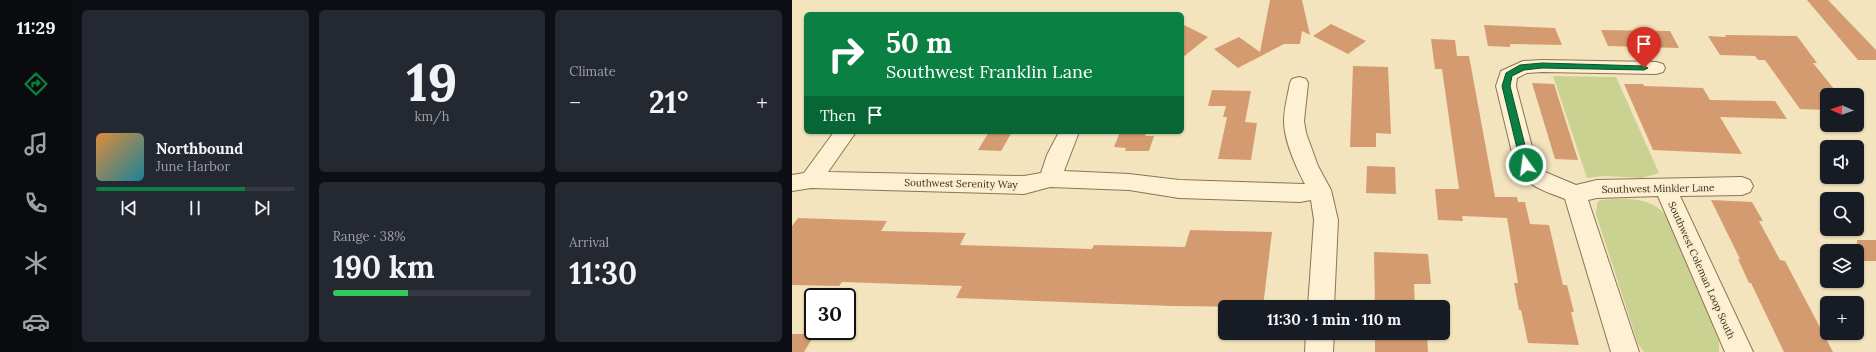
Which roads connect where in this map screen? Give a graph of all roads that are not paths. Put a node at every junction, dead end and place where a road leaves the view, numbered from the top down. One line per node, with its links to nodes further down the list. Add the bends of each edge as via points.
1 (1656, 68): 10 (street, via 1542,66 1523,67 1508,75 1506,86 1526,165 1537,178)
2 (1299, 83): 9 (street, via 1294,121 1296,133 1307,168)
3 (844, 134): 6 (street)
4 (1068, 134): 5 (street)
5 (1050, 179): 6 (street, Southwest Serenity Way, via 1024,185); 9 (street, Southwest Serenity Way, via 1129,182 1179,189 1300,193)
6 (802, 181)
7 (1742, 186): 8 (street, Southwest Minkler Lane)
8 (1665, 188): 10 (street, Southwest Minkler Lane, via 1597,189); 15 (street, Southwest Coleman Loop South)
9 (1320, 190): 11 (street, via 1326,220)
10 (1575, 194): 14 (street)
11 (1321, 300)
12 (1320, 340): 13 (street)
13 (1319, 352)
14 (1625, 352)
15 (1739, 352)

